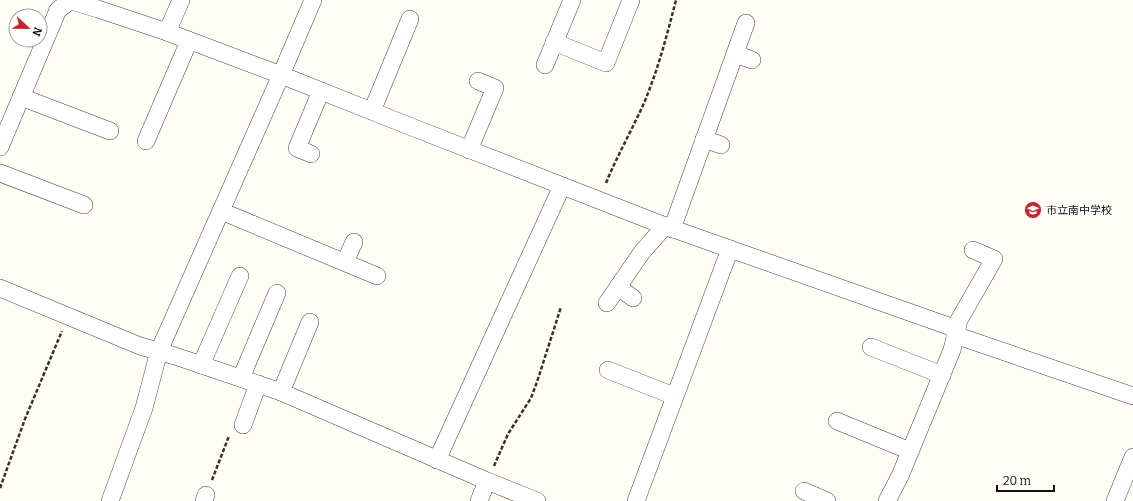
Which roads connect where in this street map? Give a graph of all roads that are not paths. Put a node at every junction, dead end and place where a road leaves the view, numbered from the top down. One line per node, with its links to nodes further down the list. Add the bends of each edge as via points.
1 (69, 0): 8 (street); 17 (street, via 58,10)
2 (181, 0): 8 (street)
3 (313, 0): 14 (street)
4 (572, 0): 10 (street)
5 (631, 0): 10 (street, via 606,63)
6 (410, 19): 18 (street)
7 (746, 23): 11 (street)
8 (167, 32): 9 (street)
9 (189, 41): 14 (street); 21 (street)
10 (554, 42): 13 (street)
11 (735, 54): 12 (street); 20 (street)
12 (752, 60)
13 (545, 65)
14 (281, 75): 16 (street); 29 (street)
15 (478, 81): 24 (street, via 495,88)
16 (321, 91): 18 (street); 25 (street, via 297,148)
17 (21, 97): 19 (street); 23 (street)
18 (372, 111): 24 (street)
19 (110, 131)
20 (704, 138): 22 (street); 30 (street)
21 (146, 141)
22 (721, 145)
23 (0, 147)
24 (469, 150): 27 (street)
25 (311, 154)
26 (0, 172): 28 (street)
27 (562, 186): 30 (street); 58 (street)
28 (84, 205)
29 (221, 211): 34 (street); 45 (street)
30 (669, 228): 32 (street); 37 (street, via 642,252)
31 (354, 242): 34 (street)
32 (730, 249): 43 (street); 52 (street)
33 (973, 250): 43 (street, via 994,259 959,320)
34 (346, 262): 36 (street)
35 (240, 276): 46 (street)
36 (377, 276)
37 (618, 287): 40 (street); 41 (street)
38 (0, 288): 45 (street, via 140,346)
39 (277, 293): 49 (street)
40 (633, 298)
41 (607, 303)
42 (310, 322): 51 (street)
43 (956, 332): 48 (street); 53 (street)
44 (871, 347): 48 (street)
45 (159, 351): 46 (street); 61 (street, via 144,408)
46 (201, 364): 49 (street)
47 (608, 370): 52 (street)
48 (942, 376): 56 (street)
49 (241, 378): 50 (street)
50 (258, 384): 51 (street); 55 (street)
51 (281, 392): 58 (street)
52 (674, 396): 64 (street)
53 (1133, 396)
54 (837, 421): 56 (street)
55 (237, 428)
56 (910, 452): 66 (street)
57 (1133, 456): 67 (street)
58 (437, 460): 59 (street)
59 (487, 481): 62 (street); 63 (street)
60 (804, 491): 65 (street)
61 (110, 501)
62 (479, 501)
63 (537, 501)
64 (636, 501)
65 (827, 501)
66 (888, 501)
67 (1114, 501)

